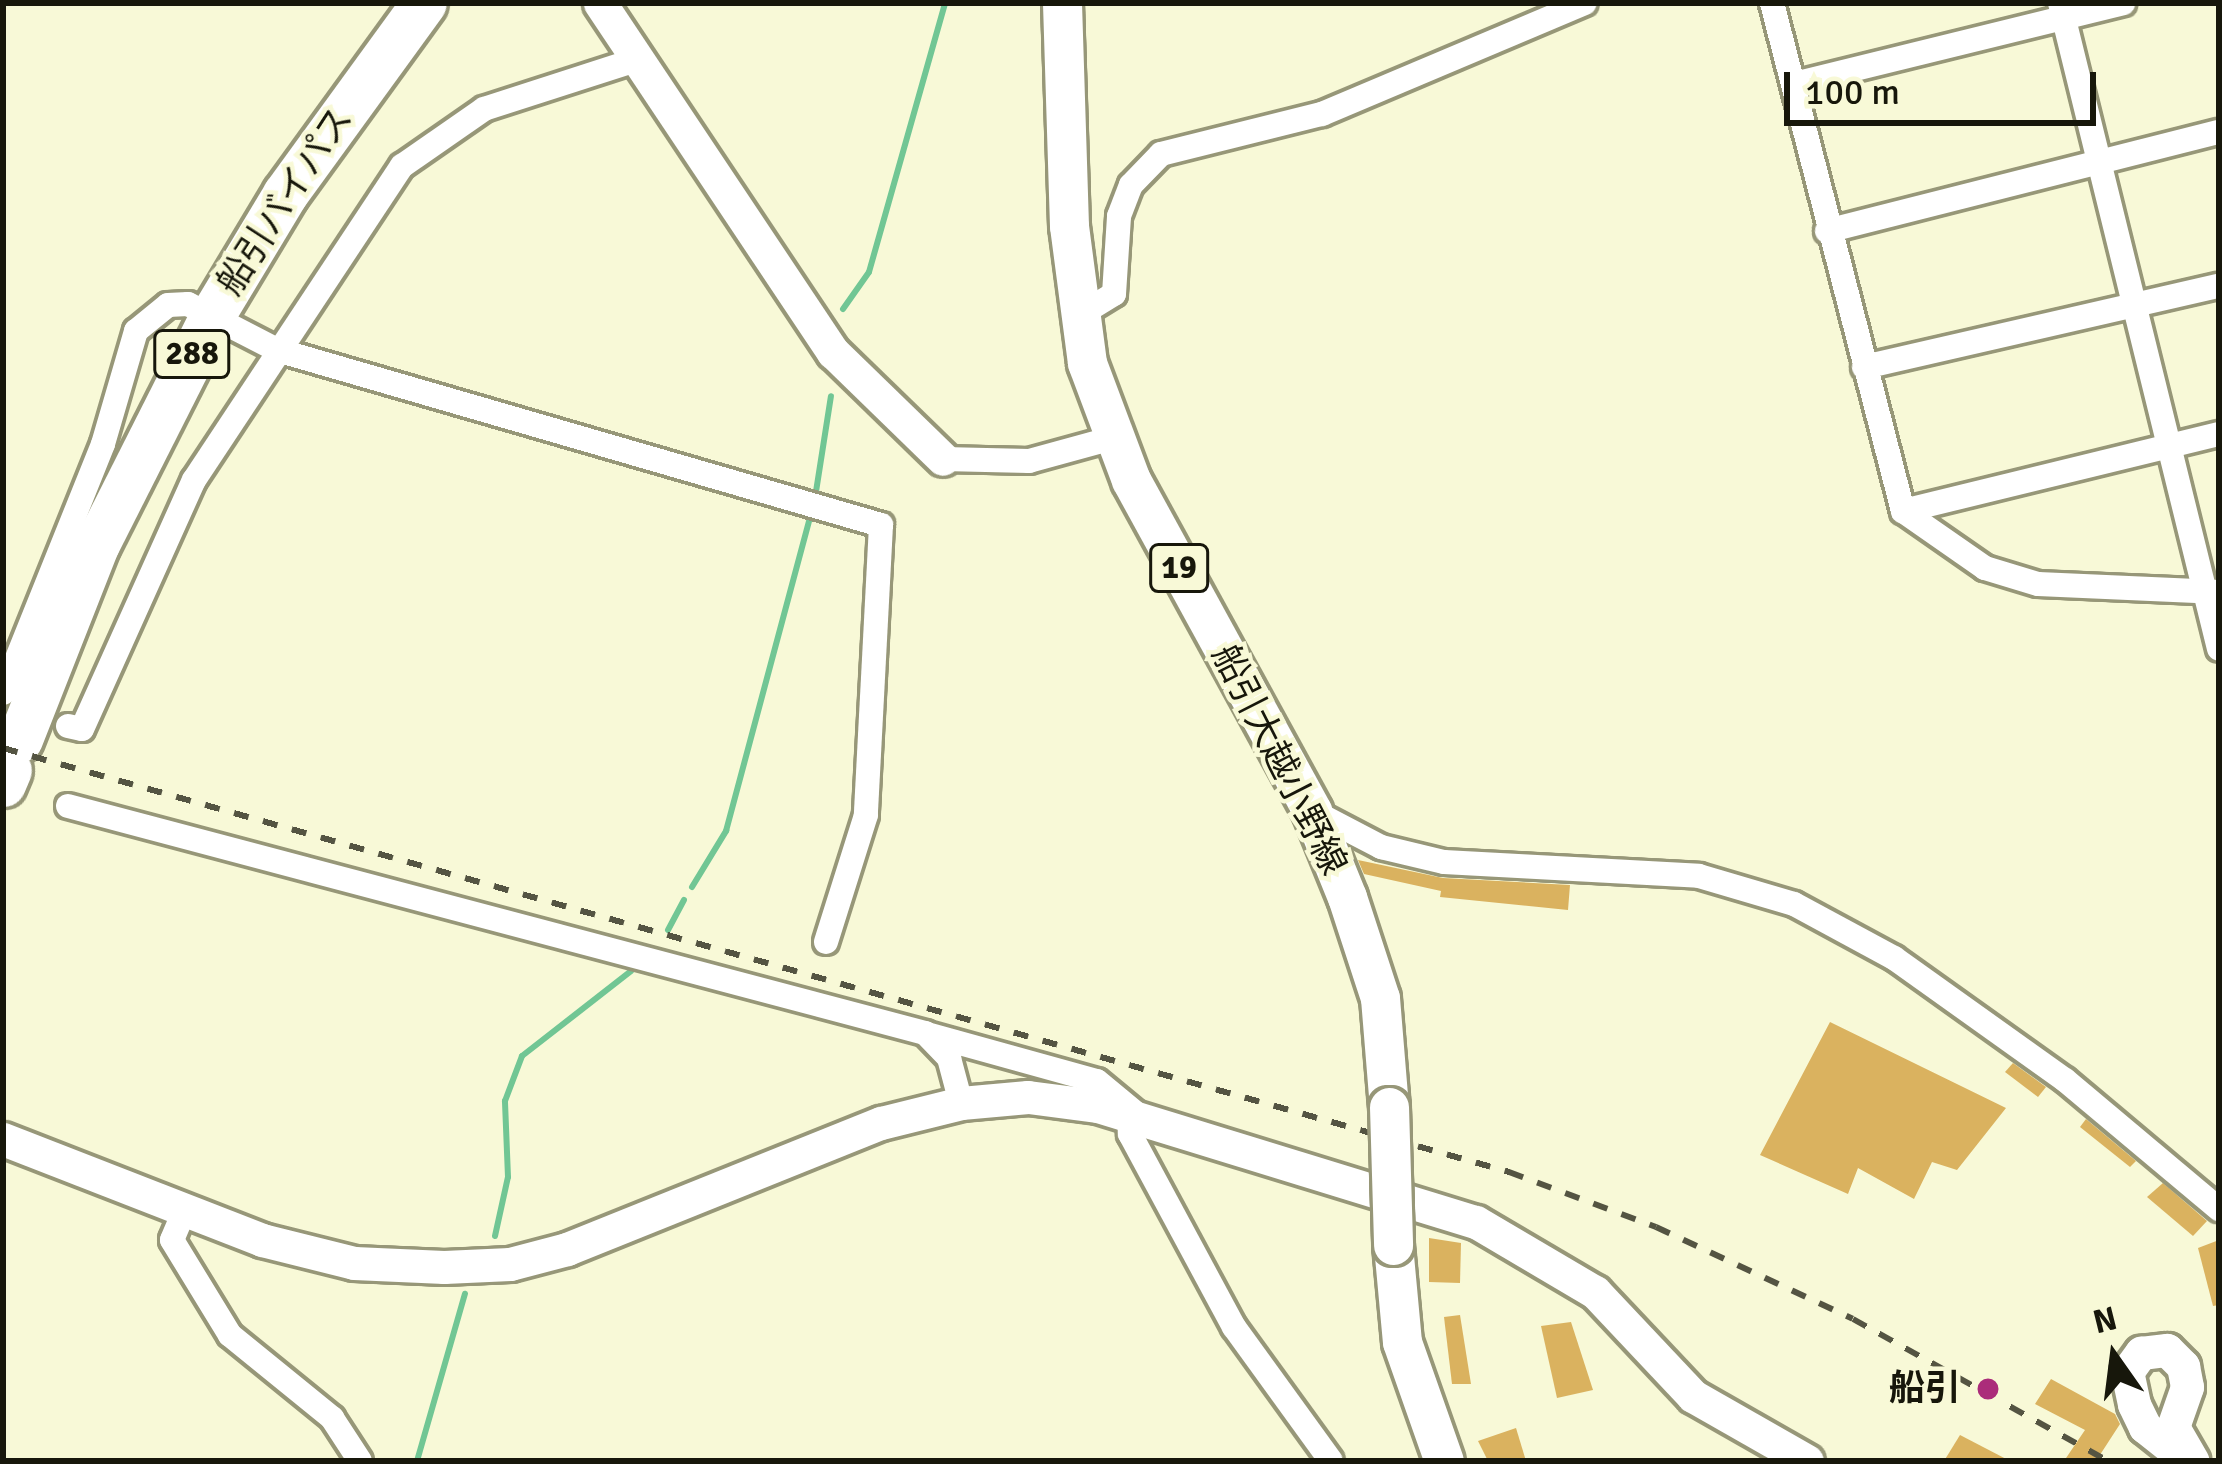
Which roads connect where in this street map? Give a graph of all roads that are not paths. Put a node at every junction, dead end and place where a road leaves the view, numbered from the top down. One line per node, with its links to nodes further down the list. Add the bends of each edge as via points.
1 (424, 3): 15 (highway, 船引バイパス / 288, via 336,119)
2 (600, 3): 8 (street)
3 (1062, 3): 16 (main road, 船引大越小野線 / 19)
4 (1586, 3): 16 (street, via 1322,114 1161,154 1132,185 1119,216 1114,294)
5 (1772, 3): 9 (street)
6 (2123, 3): 7 (street)
7 (2061, 10): 9 (street); 11 (street)
8 (639, 59): 17 (street, via 484,109 435,136 402,166); 22 (street, via 833,352)
9 (1793, 84): 12 (street)
10 (2219, 132): 11 (street)
11 (2099, 162): 12 (street); 14 (street)
12 (1827, 231): 18 (street)
13 (2219, 286): 14 (street)
14 (2133, 306): 18 (street); 21 (street)
15 (213, 314): 17 (street); 26 (street, via 168,305 136,331 103,444); 28 (highway, 船引バイパス / 288, via 97,544)
16 (1078, 316): 20 (main road, 船引大越小野線 / 19)
17 (277, 350): 27 (street, via 194,480 82,729); 31 (street, via 881,525 866,814)
18 (1864, 368): 23 (street)
19 (2219, 434): 21 (street)
20 (1113, 438): 22 (street, via 1028,461); 30 (main road, 船引大越小野線 / 19)
21 (2166, 446): 23 (street); 24 (street)
22 (944, 459)
23 (1903, 511): 24 (street, via 1985,568 2038,584)
24 (2211, 594): 25 (street)
25 (2219, 649)
26 (3, 693)
27 (68, 726)
28 (11, 764)
29 (68, 806): 32 (street)
30 (1312, 811): 36 (street, via 1381,847 1444,862 1699,876 1794,904 1894,958 2065,1080); 40 (main road, 船引大越小野線 / 19, bridge, via 1372,964 1402,1342)
31 (826, 942)
32 (925, 1033): 33 (street, via 949,1058); 34 (street, via 1097,1081)
33 (962, 1102): 34 (street, via 1028,1096); 37 (street, via 881,1123 608,1234 510,1264 354,1263)
34 (1138, 1119): 39 (street, via 1130,1133 1234,1327); 41 (street, via 1476,1222 1595,1292 1693,1396)
35 (3, 1139): 37 (street)
36 (2219, 1209)
37 (182, 1214): 38 (street, via 172,1240 230,1335 332,1418)
38 (360, 1461)
39 (1331, 1461)
40 (1444, 1461)
41 (1807, 1461)

